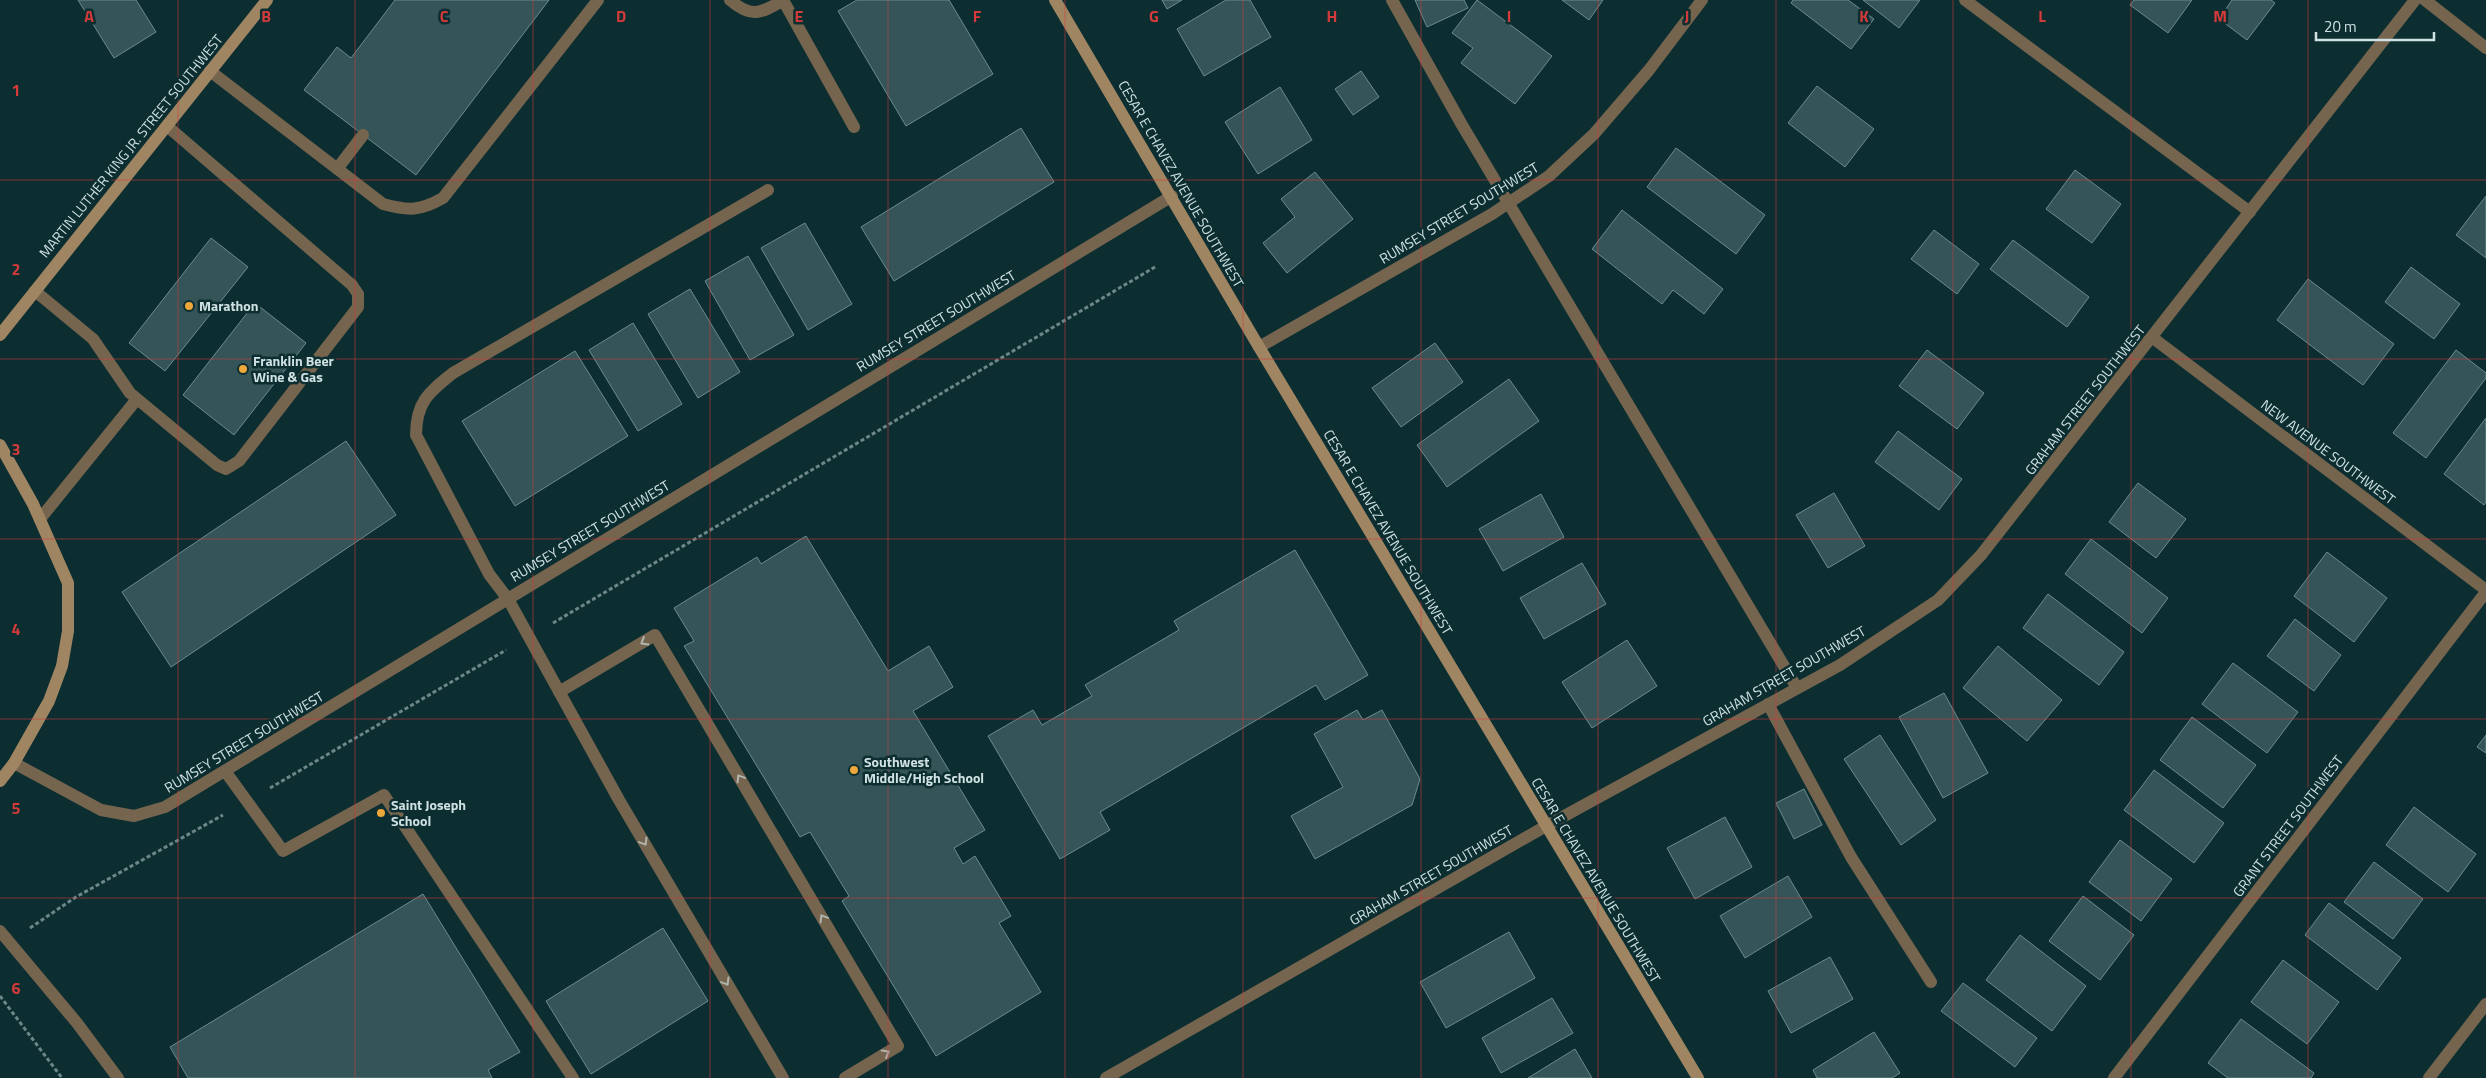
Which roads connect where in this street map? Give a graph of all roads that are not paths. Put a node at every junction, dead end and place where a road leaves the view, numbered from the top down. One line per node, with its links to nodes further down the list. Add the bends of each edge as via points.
1 (267, 0): 12 (main road, MARTIN LUTHER KING JR. STREET SOUTHWEST)
2 (598, 0): 16 (street, via 444,198 424,208 403,209 383,204)
3 (730, 0): 4 (street, via 751,13 765,11)
4 (784, 0): 14 (street)
5 (1055, 0): 18 (main road, CESAR E CHAVEZ AVENUE SOUTHWEST)
6 (1392, 0): 19 (street)
7 (1702, 0): 19 (street, RUMSEY STREET SOUTHWEST, via 1649,70 1594,134 1550,176)
8 (1965, 0): 20 (street)
9 (2415, 0): 20 (street, GRAHAM STREET SOUTHWEST)
10 (2425, 0): 11 (street)
11 (2486, 48)
12 (210, 72): 13 (main road, MARTIN LUTHER KING JR. STREET SOUTHWEST); 16 (street)
13 (167, 126): 21 (main road, MARTIN LUTHER KING JR. STREET SOUTHWEST); 25 (street, via 352,285 358,294 358,307 239,461 226,468 216,465)
14 (854, 127)
15 (363, 135): 16 (street)
16 (337, 169)
17 (768, 190): 29 (street, via 453,373 429,392 416,418 416,435 490,574)
18 (1172, 196): 24 (main road, CESAR E CHAVEZ AVENUE SOUTHWEST); 29 (street, RUMSEY STREET SOUTHWEST)
19 (1510, 202): 24 (street, RUMSEY STREET SOUTHWEST); 30 (street)
20 (2250, 212): 23 (street, GRAHAM STREET SOUTHWEST)
21 (34, 291): 22 (main road, MARTIN LUTHER KING JR. STREET SOUTHWEST); 25 (street, via 93,339 114,372)
22 (0, 335)
23 (2153, 338): 28 (street, NEW AVENUE SOUTHWEST); 30 (street, GRAHAM STREET SOUTHWEST, via 1981,555 1938,600 1840,665)
24 (1259, 347): 36 (main road, CESAR E CHAVEZ AVENUE SOUTHWEST)
25 (137, 399): 27 (street)
26 (0, 445): 27 (main road)
27 (40, 519): 33 (main road, via 68,582 68,632 62,666 49,701)
28 (2486, 591): 46 (street, GRANT STREET SOUTHWEST)
29 (508, 599): 31 (street); 34 (street, RUMSEY STREET SOUTHWEST)
30 (1797, 688): 32 (street, GRAHAM STREET SOUTHWEST)
31 (560, 692): 42 (street, one-way to 42, via 619,800); 43 (street, one-way to 31, via 898,1046 655,635)
32 (1768, 704): 36 (street, GRAHAM STREET SOUTHWEST); 38 (street, via 1851,857)
33 (14, 763): 34 (street, RUMSEY STREET SOUTHWEST, via 86,804 134,816 165,807); 35 (main road)
34 (225, 771): 41 (street, via 282,851 384,795)
35 (0, 781)
36 (1546, 826): 44 (street, GRAHAM STREET SOUTHWEST); 45 (main road, CESAR E CHAVEZ AVENUE SOUTHWEST)
37 (0, 931): 40 (street)
38 (1931, 982)
39 (2486, 1004): 47 (street)
40 (118, 1078)
41 (573, 1078)
42 (783, 1078)
43 (844, 1078)
44 (1106, 1078)
45 (1698, 1078)
46 (2114, 1078)
47 (2429, 1078)

